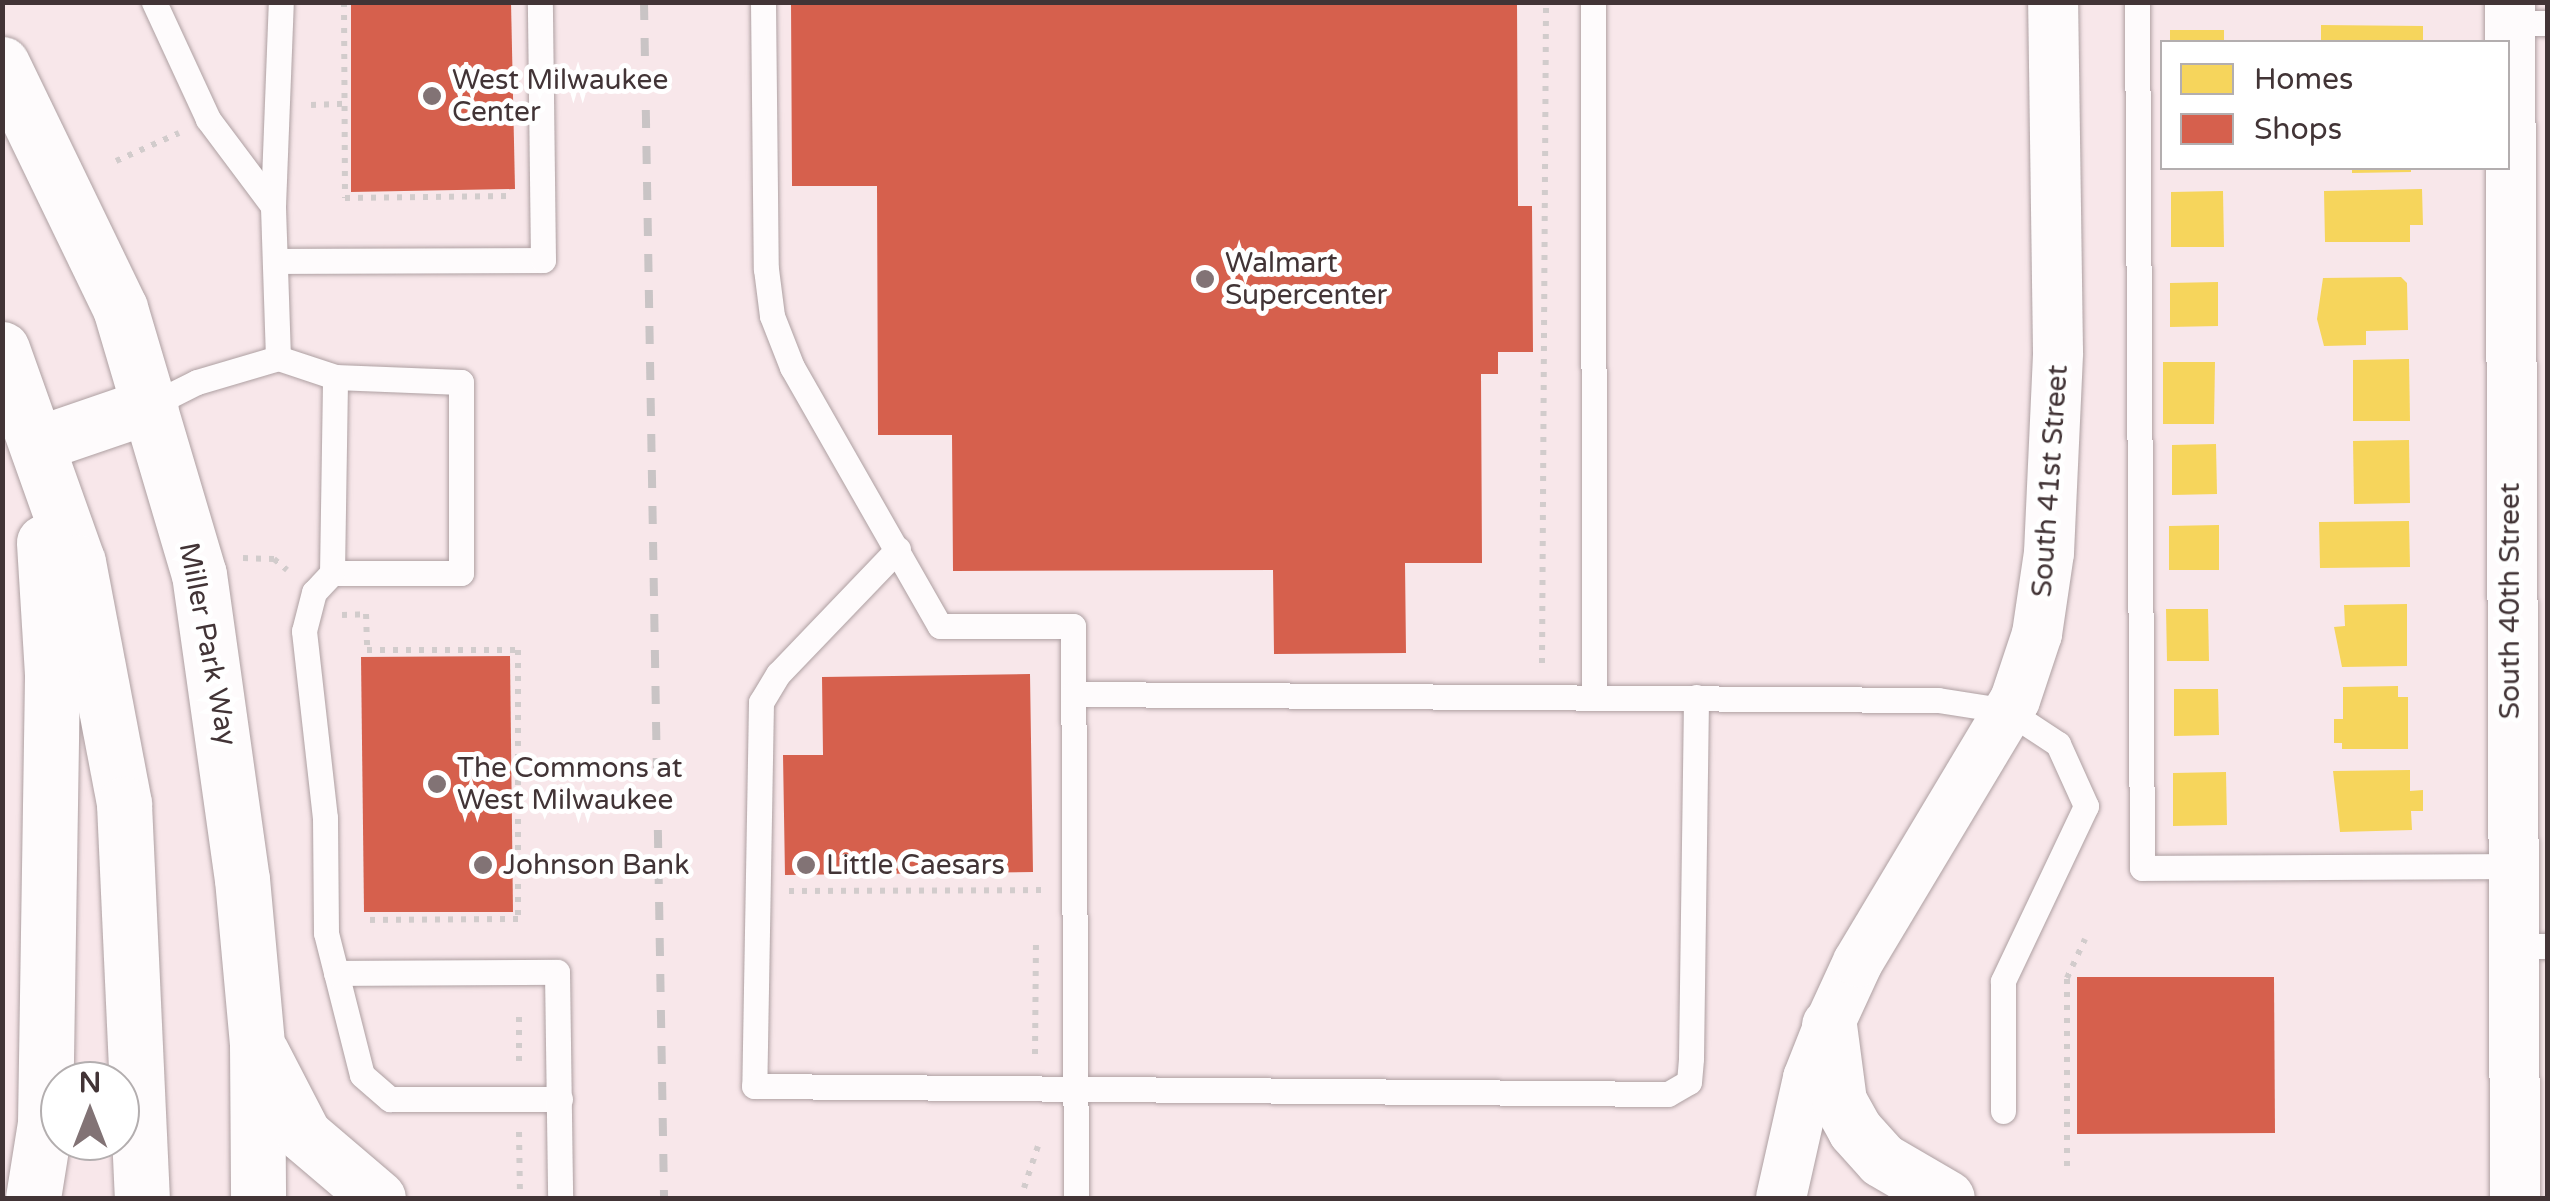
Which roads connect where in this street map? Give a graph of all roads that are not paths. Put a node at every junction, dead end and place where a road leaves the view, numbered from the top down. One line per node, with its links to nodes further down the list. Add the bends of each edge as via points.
1 (154, 2): 10 (lane, via 208,119)
2 (281, 2): 10 (lane)
3 (540, 2): 11 (lane, via 543,260)
4 (763, 2): 17 (lane, via 772,316 792,367)
5 (1592, 2): 20 (lane)
6 (2053, 2): 22 (street, South 41st Street, via 2058,352 2049,554 2037,634)
7 (2138, 2): 23 (lane, via 2142,868)
8 (2523, 16): 23 (street, South 40th Street)
9 (2, 64): 15 (main road, Miller Park Way, via 120,308)
10 (272, 206): 11 (lane)
11 (277, 262): 13 (lane)
12 (2, 349): 16 (main road)
13 (278, 358): 14 (lane); 15 (lane, via 197,382)
14 (335, 377): 18 (lane); 18 (lane, via 461,382 461,573)
15 (151, 405): 16 (main road); 27 (main road, Miller Park Way, via 202,593 233,785)
16 (37, 444): 31 (main road, via 52,674 45,1123); 32 (main road, via 78,562 124,804)
17 (898, 549): 19 (lane, via 940,626 1073,626); 28 (lane, via 778,674 761,702 754,1086)
18 (332, 573): 25 (lane, via 314,592 304,631 325,818 326,933)
19 (1073, 694): 20 (lane); 28 (lane)
20 (1594, 696): 21 (lane)
21 (1696, 696): 22 (lane, via 1938,700); 28 (lane, via 1689,1082 1668,1094)
22 (2008, 710): 26 (street, South 41st Street, via 1858,962); 30 (lane, via 2058,744 2086,806 2003,980)
23 (2510, 866): 24 (street, South 40th Street)
24 (2529, 946): 39 (street, South 40th Street)
25 (336, 972): 29 (lane, via 362,1074 390,1099); 29 (lane, via 558,972)
26 (1829, 1025): 37 (street, South 41st Street, via 1808,1078); 38 (main road, via 1839,1101 1855,1130 1882,1160)
27 (257, 1045): 33 (main road, Miller Park Way); 34 (main road, via 304,1136)
28 (1076, 1089): 36 (lane)
29 (560, 1100): 35 (lane)
30 (2003, 1111)
31 (33, 1198)
32 (142, 1198)
33 (258, 1198)
34 (378, 1198)
35 (560, 1198)
36 (1076, 1198)
37 (1782, 1198)
38 (1948, 1198)
39 (2515, 1198)

